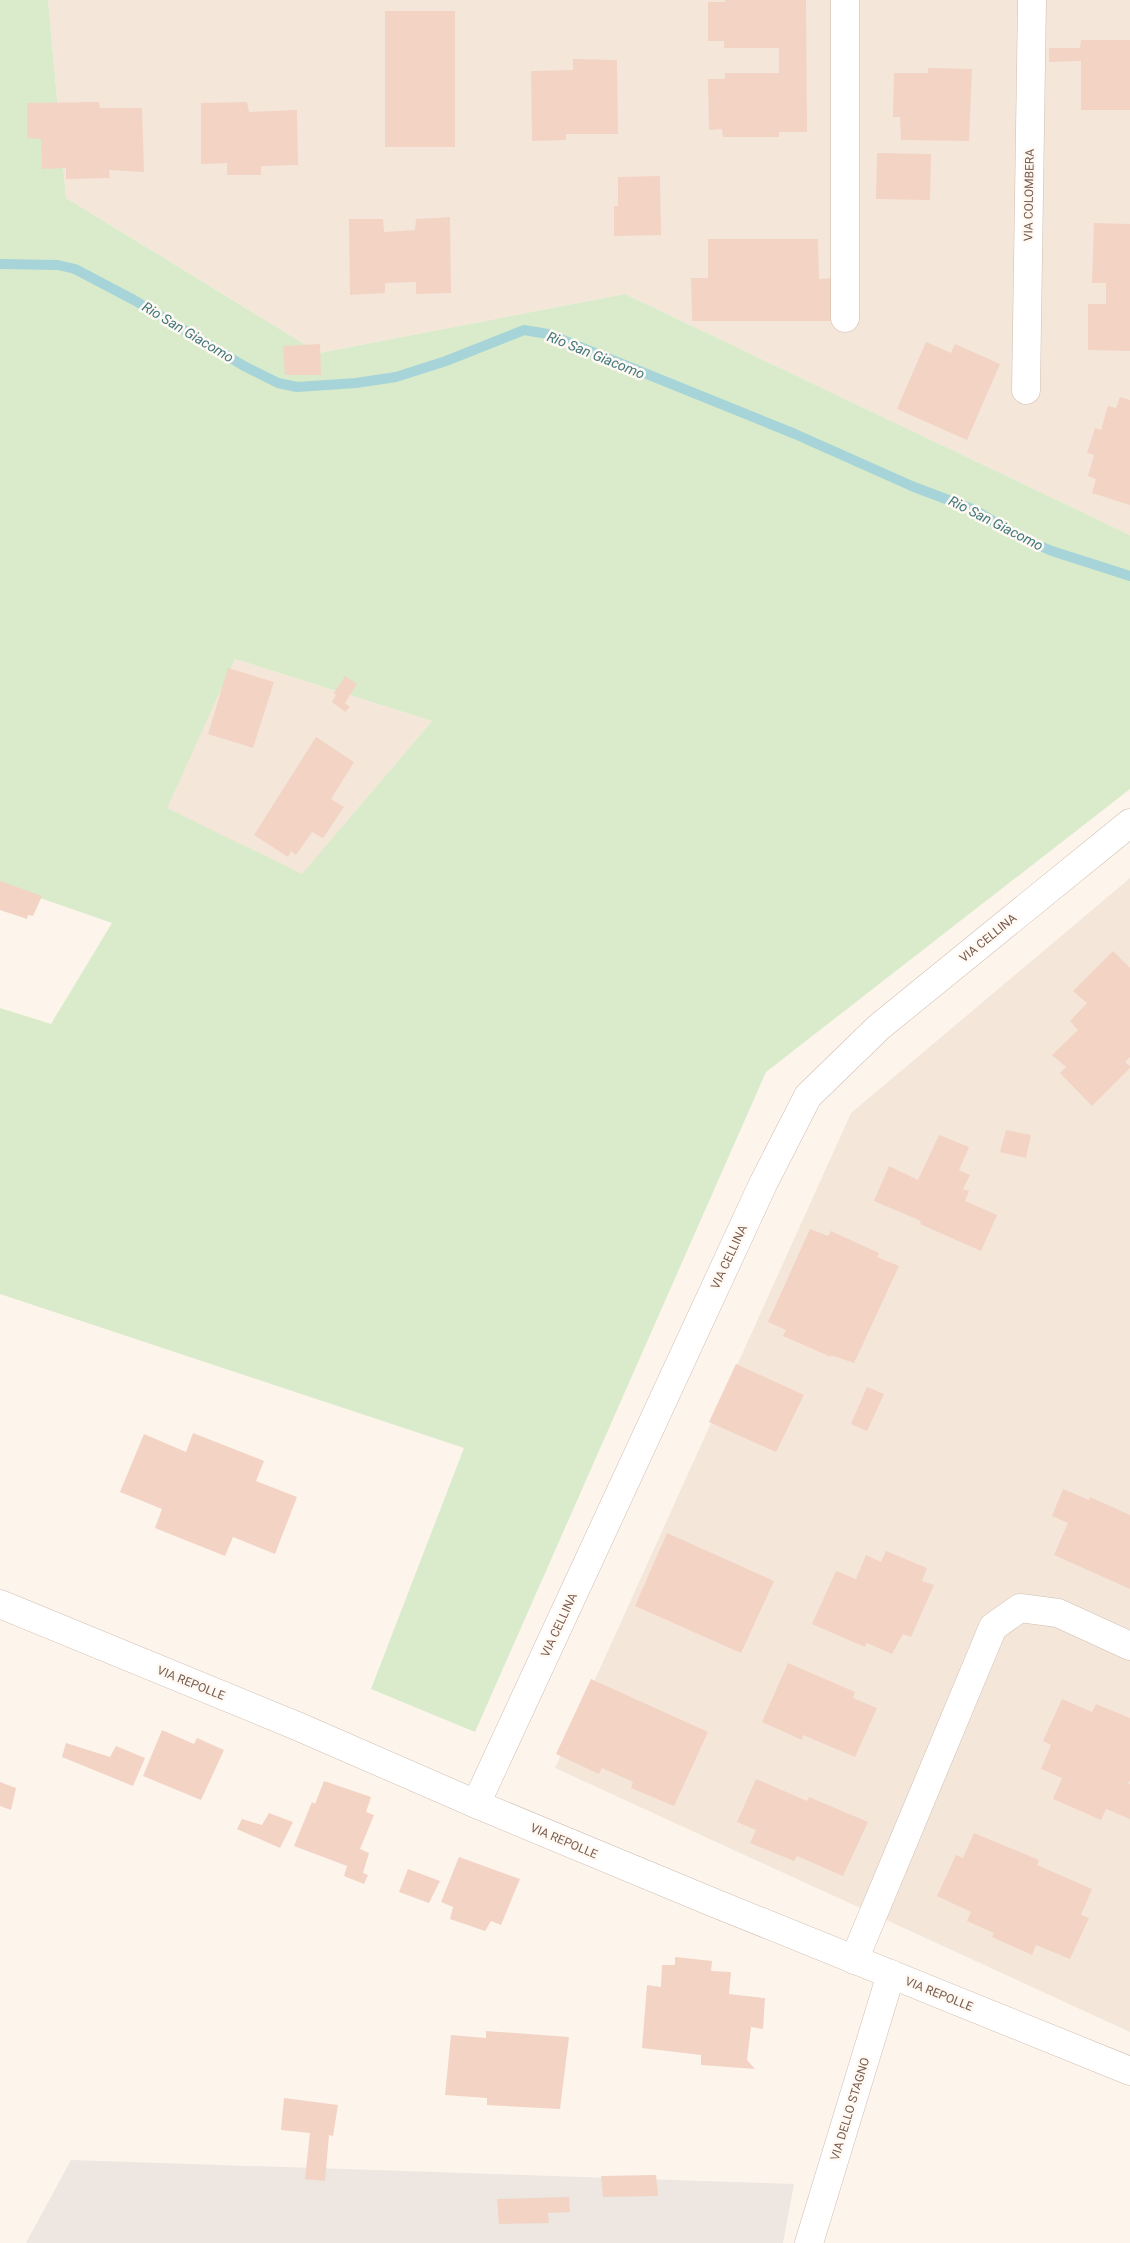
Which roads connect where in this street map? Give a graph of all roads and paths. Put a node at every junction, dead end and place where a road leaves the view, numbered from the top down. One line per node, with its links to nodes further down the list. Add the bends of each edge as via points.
1 (845, 0): 3 (street)
2 (1032, 0): 4 (street, VIA COLOMBERA)
3 (845, 318)
4 (1026, 390)
5 (1130, 823): 8 (street, VIA CELLINA, via 879,1027 808,1096 762,1184)
6 (0, 1604): 8 (street, VIA REPOLLE, via 297,1726)
7 (1130, 1646): 9 (street, via 1058,1614 1020,1608 993,1627)
8 (476, 1804): 9 (street, VIA REPOLLE)
9 (854, 1960): 10 (street, VIA REPOLLE)
10 (891, 1974): 11 (street, VIA REPOLLE); 12 (street, VIA DELLO STAGNO)
11 (1130, 2071)
12 (809, 2243)

